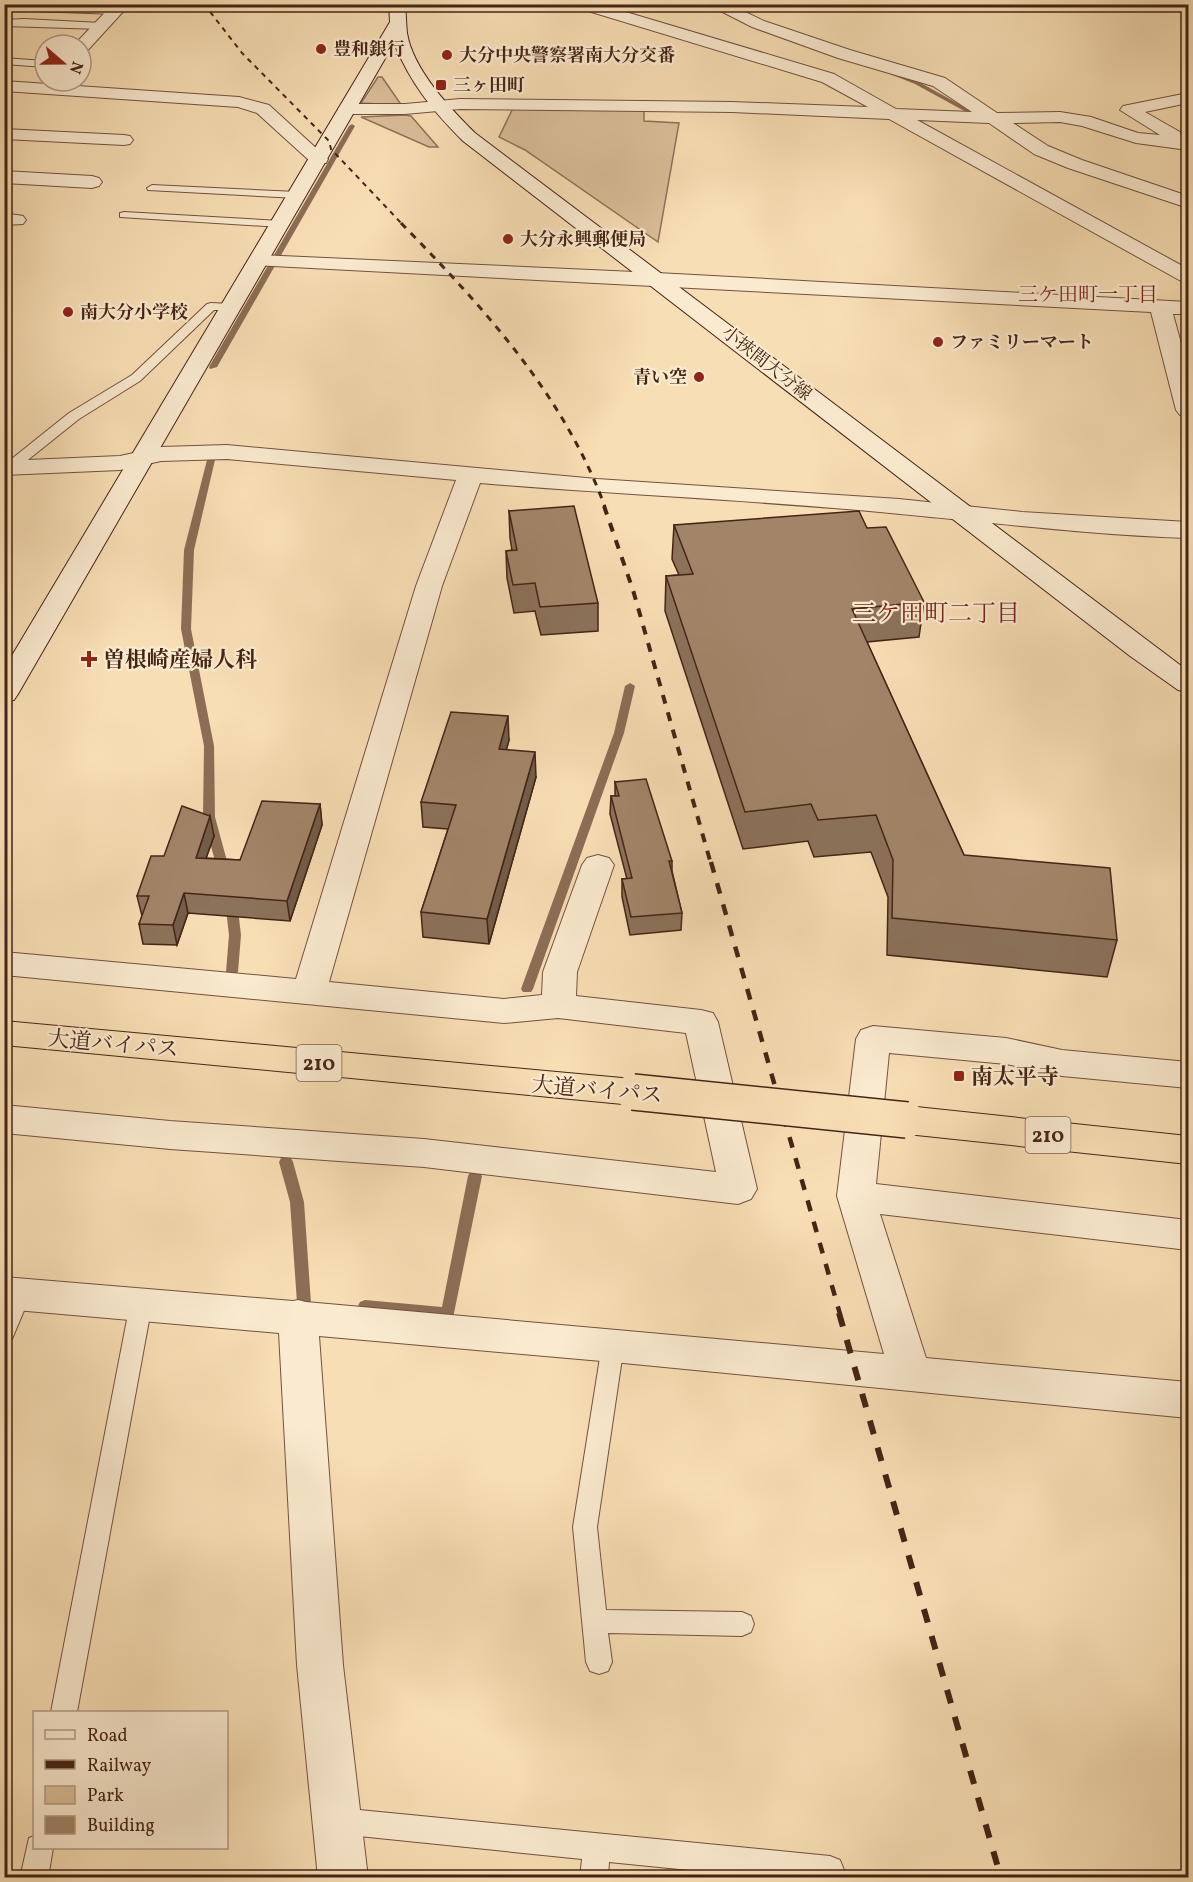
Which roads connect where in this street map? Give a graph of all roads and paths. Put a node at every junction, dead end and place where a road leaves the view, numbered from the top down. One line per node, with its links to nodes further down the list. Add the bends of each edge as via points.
1 (582, 4): 17 (street, via 828,78)
2 (715, 4): 18 (street, via 758,24 844,54 939,82)
3 (4, 7): 4 (lane)
4 (119, 8): 7 (street)
5 (397, 14): 15 (street, 小挾間大分線, via 407,55); 16 (street)
6 (4, 23): 7 (lane)
7 (102, 26): 8 (street)
8 (93, 35)
9 (4, 61): 10 (lane)
10 (33, 63)
11 (4, 86): 12 (street)
12 (33, 89)
13 (91, 93): 23 (street, via 256,105)
14 (1188, 99): 22 (street, via 1129,110)
15 (438, 106): 16 (street); 17 (street, via 732,107); 33 (street, 小挾間大分線, via 490,155)
16 (347, 109): 23 (street)
17 (896, 115): 18 (street); 32 (street)
18 (995, 118): 22 (street, via 1060,117 1136,138); 28 (street, via 1026,142 1060,158)
19 (21, 119): 20 (street)
20 (5, 135): 21 (street)
21 (124, 140)
22 (1188, 143)
23 (319, 159): 27 (street)
24 (4, 177): 25 (street)
25 (92, 182)
26 (152, 188): 27 (lane)
27 (297, 195): 30 (street)
28 (1188, 202)
29 (124, 215): 30 (lane)
30 (281, 224): 31 (street)
31 (259, 261): 33 (street); 34 (street)
32 (1188, 277)
33 (657, 279): 35 (street); 41 (street, 小挾間大分線)
34 (232, 307): 38 (street); 39 (lane, via 211,306 136,378 74,416)
35 (1161, 308): 36 (street); 37 (street)
36 (1188, 308)
37 (1188, 410)
38 (139, 459): 39 (street); 40 (street, via 161,454 227,452); 44 (street)
39 (6, 469)
40 (471, 473): 41 (street); 47 (street, via 429,586)
41 (960, 513): 42 (street); 43 (street, 小挾間大分線)
42 (1188, 530)
43 (1188, 683)
44 (4, 694)
45 (598, 865): 48 (street, via 560,972)
46 (4, 963): 47 (street)
47 (309, 992): 48 (street, via 504,1011)
48 (558, 1006): 51 (street, via 701,1022 738,1189 434,1154)
49 (4, 1033): 52 (highway, 大道バイパス / 210, bridge, via 633,1092)
50 (1188, 1076): 53 (street, via 1062,1063 1006,1051 873,1039)
51 (4, 1119)
52 (1188, 1150)
53 (856, 1196): 54 (street); 60 (street)
54 (1188, 1235)
55 (12, 1294): 56 (street); 58 (lane)
56 (141, 1304): 57 (street); 65 (lane)
57 (298, 1316): 59 (street); 66 (street, via 320,1665)
58 (4, 1333)
59 (613, 1345): 60 (street); 62 (lane, via 585,1527)
60 (910, 1372): 61 (street)
61 (1188, 1400)
62 (595, 1621): 63 (lane); 64 (lane)
63 (742, 1624)
64 (599, 1662)
65 (64, 1711)
66 (337, 1821): 67 (lane); 71 (street)
67 (597, 1847): 69 (lane); 72 (lane)
68 (39, 1849): 70 (lane)
69 (830, 1870)
70 (33, 1878)
71 (343, 1878)
72 (594, 1878)

